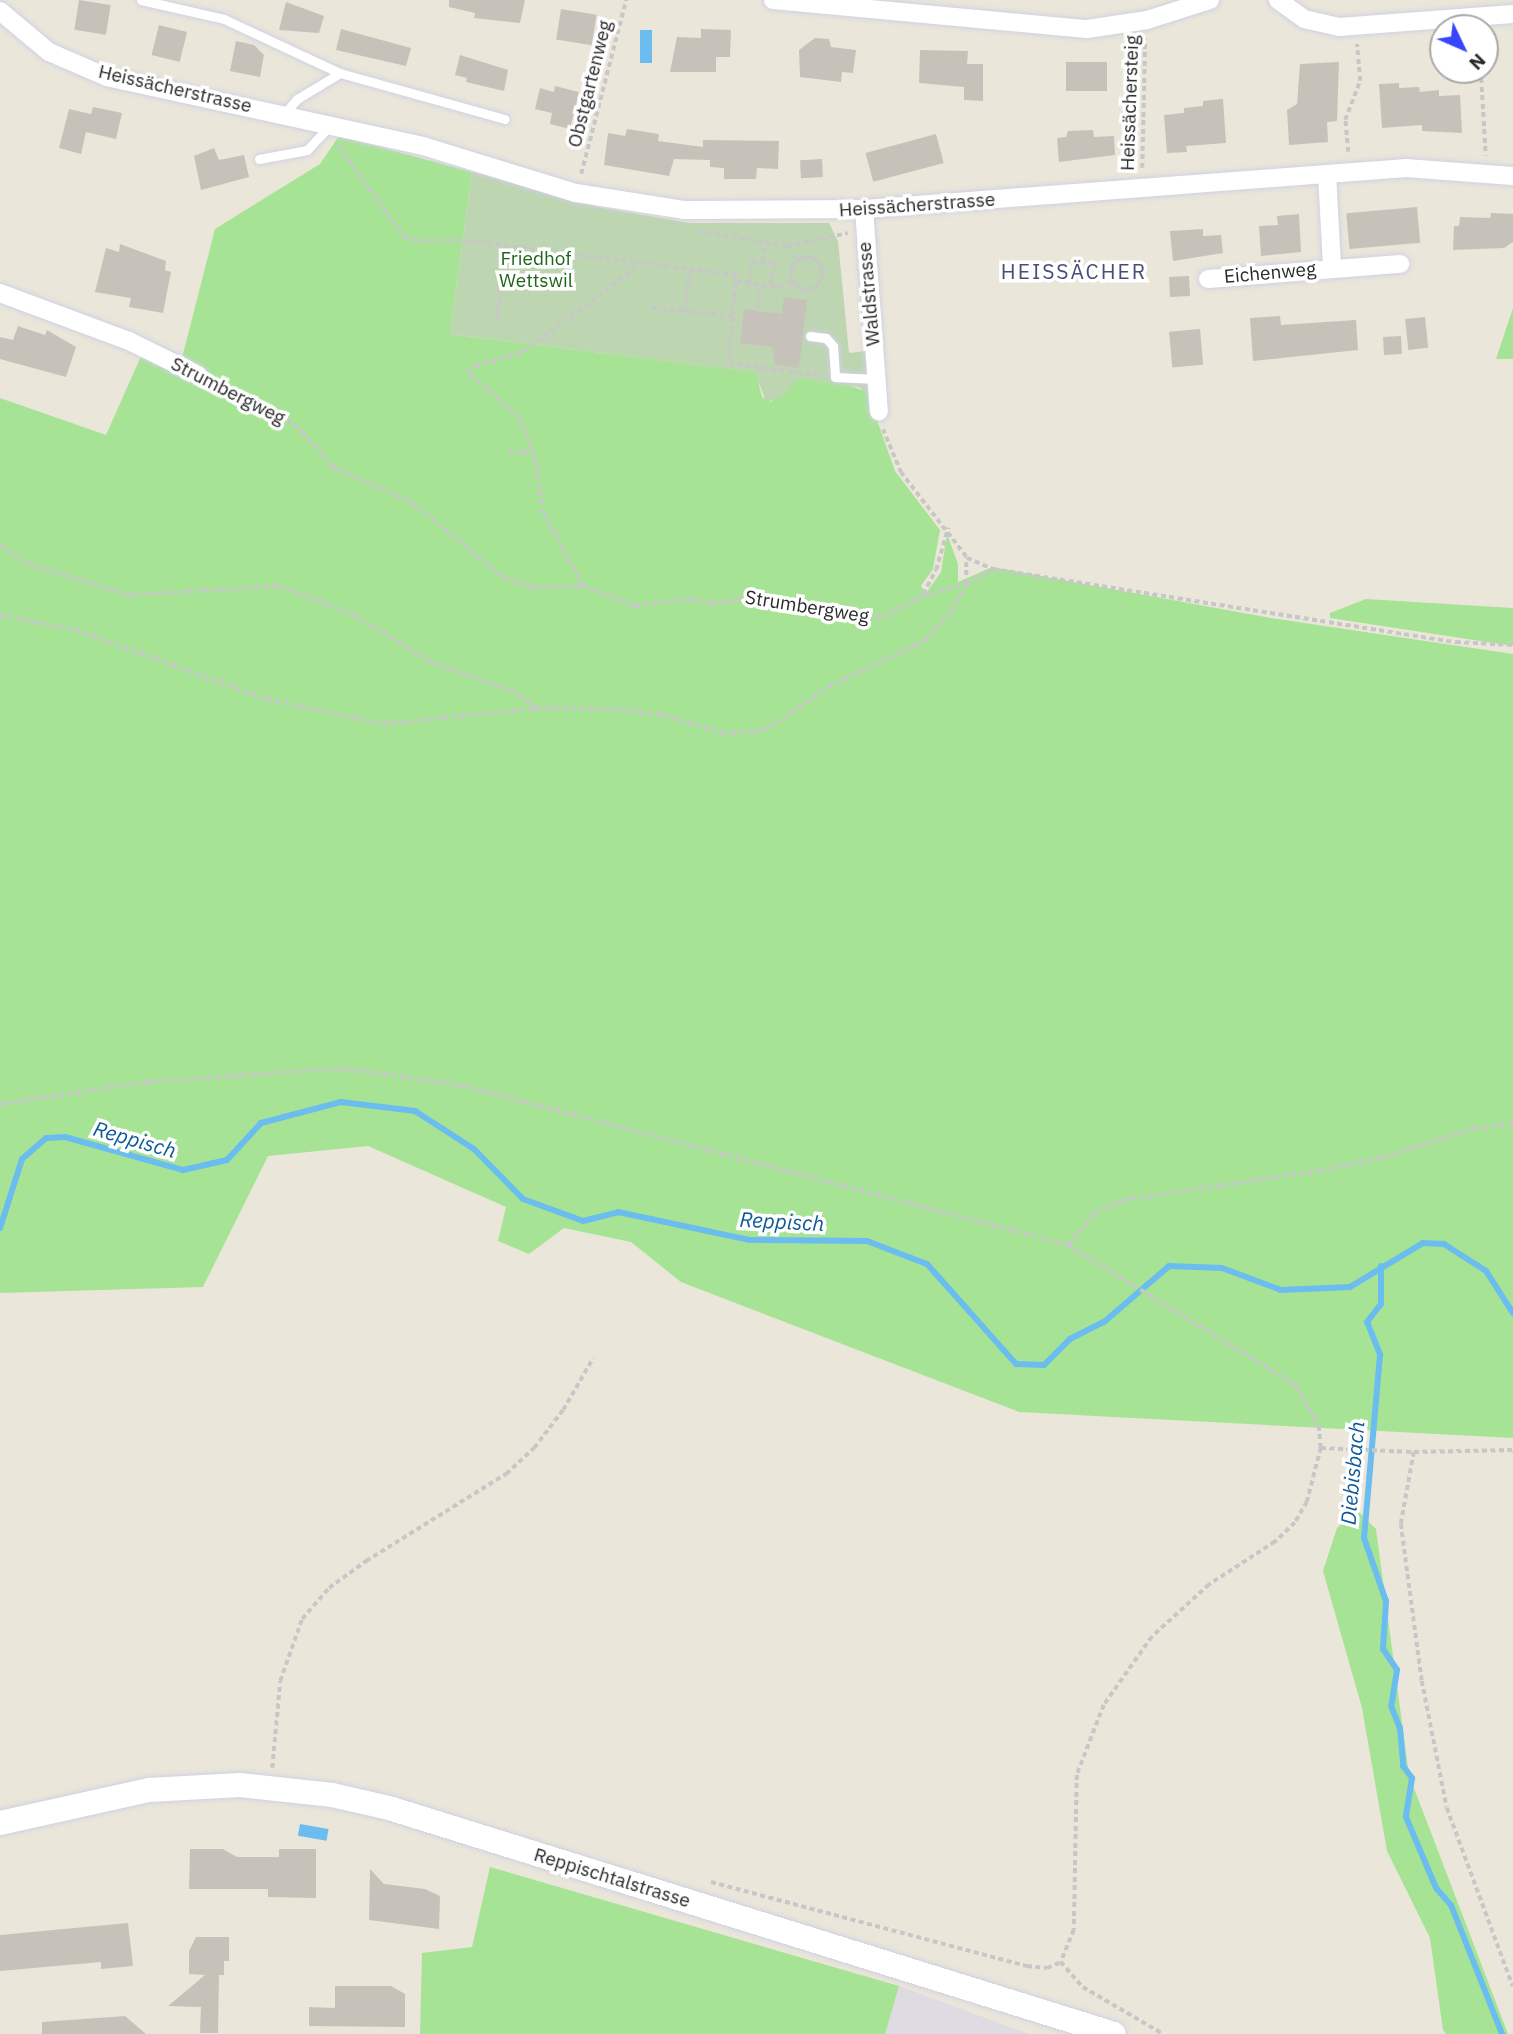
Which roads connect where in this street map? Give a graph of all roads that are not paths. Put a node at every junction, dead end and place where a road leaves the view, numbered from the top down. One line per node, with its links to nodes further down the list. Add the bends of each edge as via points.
1 (141, 0): 7 (lane, via 224,19)
2 (774, 0): 3 (street, via 1087,29 1147,20)
3 (1210, 0)
4 (1278, 0): 6 (street, via 1304,19 1339,27)
5 (0, 11): 8 (street, Heissächerstrasse, via 48,52 107,77)
6 (1513, 14)
7 (340, 73): 8 (lane, via 296,99); 9 (lane)
8 (284, 114): 10 (street, Heissächerstrasse)
9 (505, 119)
10 (330, 124): 11 (lane, via 328,132 307,150); 14 (street, Heissächerstrasse, via 612,200 701,211)
11 (259, 159)
12 (1327, 174): 13 (street, Heissächerstrasse, via 1406,168); 14 (street, Heissächerstrasse); 16 (street, Eichenweg)
13 (1513, 176)
14 (864, 209): 21 (street, Waldstrasse)
15 (1400, 264): 16 (street, Eichenweg)
16 (1332, 267): 17 (street, Eichenweg)
17 (1208, 279)
18 (0, 293): 20 (street, Strumbergweg, via 129,341)
19 (810, 335): 21 (lane, Waldstrasse, via 826,338 833,346 835,377)
20 (198, 375)
21 (876, 379): 22 (street, Waldstrasse)
22 (879, 411)
23 (0, 1823): 24 (main road, Reppischtalstrasse, via 100,1798 200,1786 270,1787 389,1808)
24 (1103, 2032)

